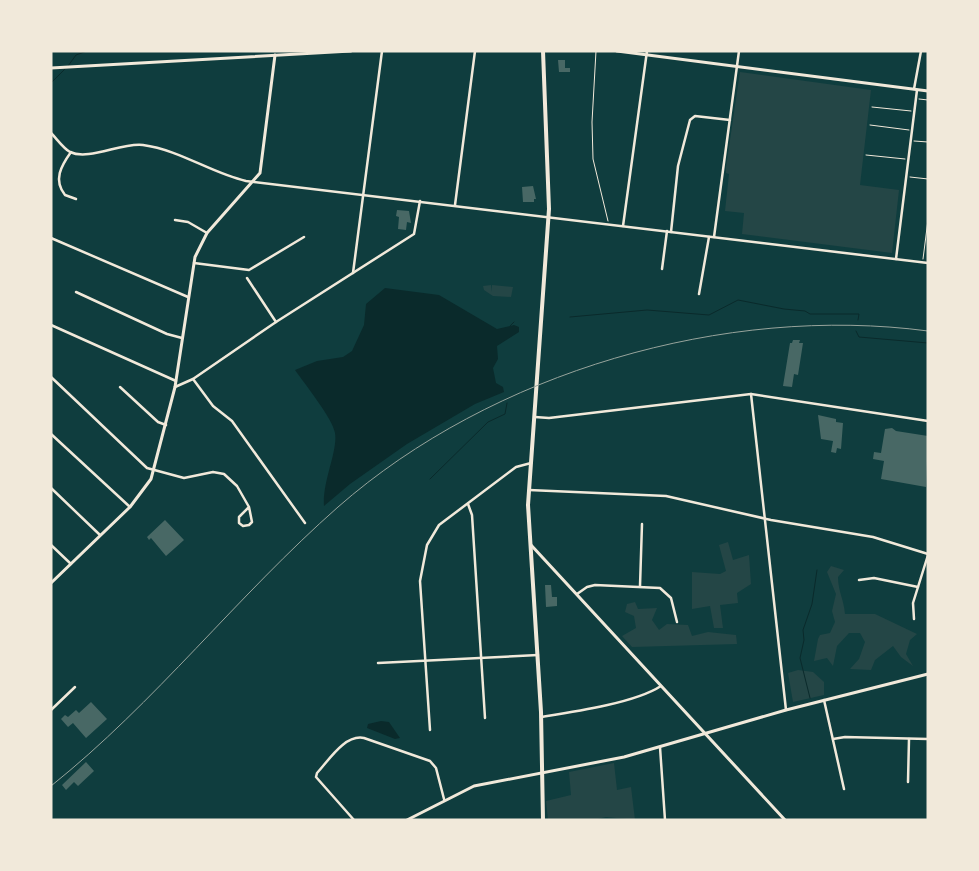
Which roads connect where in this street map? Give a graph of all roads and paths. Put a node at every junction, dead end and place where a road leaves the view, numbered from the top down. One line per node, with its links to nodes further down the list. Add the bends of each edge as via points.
1 (351, 51): 10 (street)
2 (382, 51): 31 (street)
3 (475, 51): 34 (street)
4 (543, 51): 35 (main road)
5 (596, 51): 38 (path, via 592,141 596,176)
6 (617, 51): 9 (street)
7 (739, 51): 11 (street)
8 (921, 51): 13 (street)
9 (647, 53): 11 (street); 39 (street)
10 (275, 55): 12 (street); 30 (street, via 261,170)
11 (737, 66): 13 (street); 19 (street)
12 (51, 68)
13 (915, 89): 14 (street); 15 (street)
14 (928, 91)
15 (916, 98): 16 (path); 18 (street)
16 (928, 100)
17 (872, 107): 18 (path)
18 (914, 111): 21 (street)
19 (730, 120): 41 (street, via 695,116 690,120 678,166); 45 (street)
20 (870, 126): 21 (path)
21 (912, 131): 23 (street)
22 (51, 133): 25 (street)
23 (911, 140): 24 (path); 27 (street)
24 (928, 142)
25 (71, 152): 30 (street, via 84,154 127,145 144,145); 32 (street, via 60,169 58,183 65,195)
26 (866, 155): 27 (path)
27 (908, 160): 28 (street)
28 (906, 177): 29 (path); 47 (street)
29 (928, 180)
30 (254, 182): 31 (street); 42 (street)
31 (363, 194): 33 (street); 52 (street)
32 (76, 199)
33 (420, 201): 34 (street); 52 (street, via 416,233)
34 (455, 205): 35 (street)
35 (549, 217): 38 (street); 66 (main road)
36 (175, 220): 42 (street, via 188,222)
37 (928, 220): 48 (path)
38 (608, 224): 39 (street)
39 (623, 226): 40 (street)
40 (667, 231): 41 (street); 51 (street)
41 (671, 232): 43 (street)
42 (207, 233): 49 (street)
43 (709, 236): 45 (street); 55 (street)
44 (304, 237): 49 (street, via 249,270)
45 (714, 237): 47 (street)
46 (51, 238): 56 (street)
47 (896, 259): 48 (street)
48 (923, 262): 50 (street)
49 (194, 263): 56 (street)
50 (928, 263)
51 (662, 269)
52 (353, 273): 57 (street)
53 (247, 278): 57 (street)
54 (76, 292): 59 (street)
55 (699, 294)
56 (188, 297): 59 (street)
57 (276, 322): 61 (street)
58 (51, 325): 62 (street)
59 (182, 338): 62 (street)
60 (51, 377): 71 (street, via 147,468)
61 (193, 379): 64 (street); 78 (street, via 213,406 234,423)
62 (176, 381): 64 (street)
63 (120, 387): 68 (street, via 158,422)
64 (175, 387): 68 (street)
65 (751, 394): 66 (street, via 549,418); 67 (street); 77 (street)
66 (534, 417): 70 (main road)
67 (928, 421)
68 (166, 424): 71 (street)
69 (51, 434): 75 (street)
70 (530, 463): 73 (main road); 74 (street, via 516,467)
71 (154, 471): 75 (street, via 145,490); 76 (street, via 186,478 213,472 224,474 237,486)
72 (51, 488): 80 (street)
73 (528, 490): 77 (street, via 662,495); 81 (main road)
74 (468, 504): 93 (street, via 472,515); 94 (street, via 438,526 427,545 420,576)
75 (130, 507): 80 (street)
76 (249, 507): 76 (street, via 252,522 244,526 239,523 239,518)
77 (766, 519): 83 (street, via 855,534); 101 (street)
78 (305, 523)
79 (642, 524): 87 (street)
80 (100, 535): 84 (street)
81 (531, 544): 89 (street); 92 (main road)
82 (51, 545): 84 (street)
83 (928, 554): 88 (street)
84 (71, 564): 86 (street)
85 (859, 580): 88 (street, via 874,578)
86 (51, 583)
87 (640, 586): 89 (street, via 592,585); 91 (street, via 658,587 667,592)
88 (918, 587): 90 (street, via 912,609)
89 (577, 594): 98 (street)
90 (914, 619)
91 (677, 622)
92 (538, 655): 93 (street); 102 (main road)
93 (481, 658): 94 (street); 103 (street)
94 (426, 662): 95 (street); 104 (street)
95 (378, 663)
96 (928, 674): 99 (street)
97 (76, 686): 100 (street)
98 (661, 686): 102 (street, via 633,698); 105 (street)
99 (824, 700): 101 (street); 106 (street)
100 (51, 710)
101 (786, 710): 105 (street)
102 (541, 717): 110 (main road)
103 (485, 718)
104 (430, 730)
105 (704, 733): 109 (street); 118 (street)
106 (833, 739): 107 (street); 112 (street)
107 (909, 739): 108 (street); 111 (street)
108 (928, 739)
109 (660, 746): 110 (street, via 620,758); 117 (street)
110 (542, 773): 113 (street, via 474,786); 116 (main road)
111 (908, 782)
112 (844, 789)
113 (444, 799): 114 (street, via 436,768 430,761 361,737 347,741 316,776); 115 (street)
114 (354, 820)
115 (407, 820)
116 (543, 820)
117 (665, 820)
118 (785, 820)

